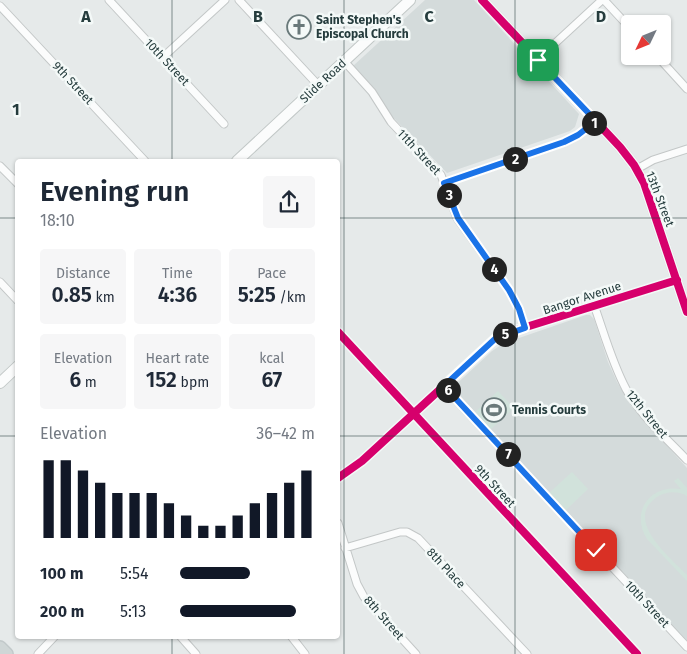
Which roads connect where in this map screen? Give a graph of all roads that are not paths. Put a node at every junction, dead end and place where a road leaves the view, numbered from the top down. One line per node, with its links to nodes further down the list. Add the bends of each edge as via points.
1 (109, 0): 9 (street, 10th Street)
2 (224, 0): 9 (street)
3 (239, 0): 13 (street)
4 (410, 0): 11 (main road, Slide Road)
5 (482, 0): 10 (street, 13th Street)
6 (603, 0): 8 (street); 10 (street)
7 (0, 6): 18 (street, 9th Street)
8 (621, 19)
9 (162, 58): 16 (street, 10th Street)
10 (538, 60): 15 (street, 13th Street)
11 (344, 61): 13 (main road, Slide Road); 23 (street, 11th Street)
12 (665, 65): 14 (street)
13 (318, 85): 19 (main road, Slide Road)
14 (687, 89)
15 (596, 121): 21 (street, 13th Street); 23 (street, via 564,142)
16 (224, 124)
17 (687, 149): 21 (street)
18 (143, 159)
19 (239, 159)
20 (0, 166): 22 (street)
21 (637, 169): 24 (street, 13th Street)
22 (15, 181)
23 (444, 183): 29 (street, 11th Street, via 458,218 509,290)
24 (677, 280): 27 (street, Bangor Avenue); 28 (street, 13th Street)
25 (0, 282): 26 (street)
26 (15, 298)
27 (594, 305): 29 (street, Bangor Avenue); 35 (street, 12th Street, via 627,390 650,421)
28 (687, 312)
29 (525, 328): 33 (street, Bangor Avenue, via 496,338)
30 (340, 334): 34 (street, 9th Street)
31 (15, 369): 32 (main road)
32 (0, 383)
33 (444, 386): 34 (street, Bangor Avenue); 43 (street, 10th Street)
34 (413, 414): 36 (street, Bangor Avenue); 50 (street, 9th Street)
35 (687, 460)
36 (340, 477)
37 (340, 530): 38 (street, 8th Street)
38 (345, 548): 48 (street, 8th Street, via 364,596); 49 (street, 8th Place, via 400,532 418,538)
39 (52, 639): 45 (street)
40 (183, 639): 46 (street)
41 (293, 639): 47 (street)
42 (0, 647): 44 (main road)
43 (687, 647)
44 (7, 654)
45 (38, 654)
46 (196, 654)
47 (305, 654)
48 (416, 654)
49 (526, 654)
50 (637, 654)

